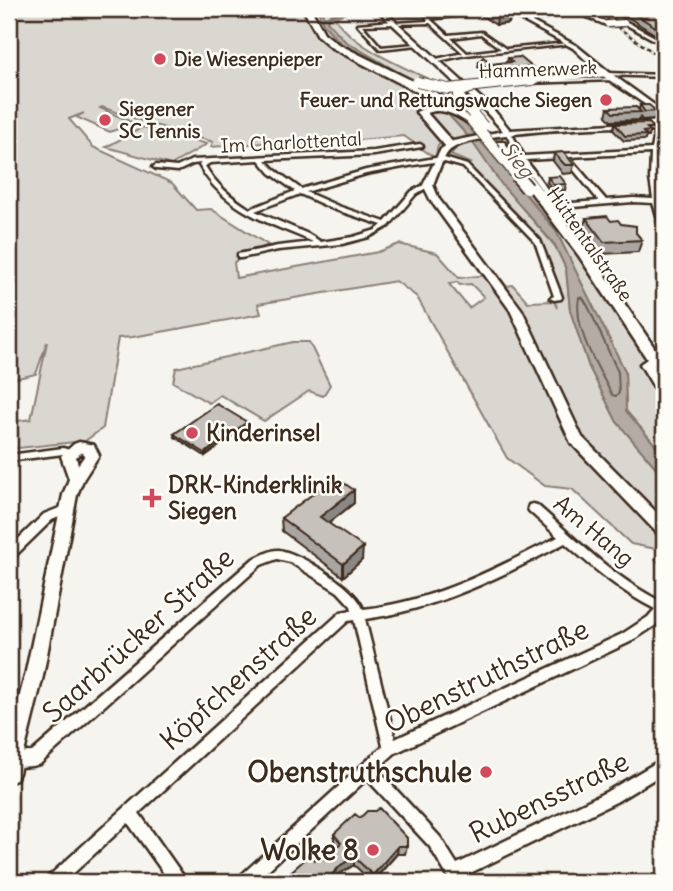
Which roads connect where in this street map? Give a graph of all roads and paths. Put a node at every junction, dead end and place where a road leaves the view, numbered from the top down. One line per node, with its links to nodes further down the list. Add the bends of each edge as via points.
1 (310, 9): 21 (highway, Hüttentalstraße, via 340,45)
2 (505, 9): 6 (street); 8 (street, via 430,17); 9 (street)
3 (542, 9): 7 (street)
4 (608, 9): 10 (street)
5 (380, 10): 11 (street)
6 (517, 10): 9 (street)
7 (575, 10): 10 (street, bridge, via 608,24)
8 (428, 21): 11 (street); 12 (street)
9 (528, 22): 13 (street)
10 (624, 22): 14 (street)
11 (394, 23): 15 (street); 15 (street, via 359,24 380,48)
12 (446, 37): 16 (street, via 482,33); 17 (street)
13 (566, 42): 16 (street); 20 (street)
14 (664, 44)
15 (416, 45): 18 (street)
16 (505, 50): 17 (street)
17 (466, 54): 18 (street)
18 (434, 61): 22 (street)
19 (664, 76): 20 (street, Hammerwerk)
20 (610, 77): 22 (street, Hammerwerk); 23 (highway, bridge); 25 (street)
21 (414, 83): 23 (highway, bridge, via 444,89); 24 (highway, via 428,98); 26 (highway, Hüttentalstraße)
22 (463, 87): 28 (street)
23 (475, 87): 26 (highway, bridge, via 458,96)
24 (425, 107): 26 (highway, via 446,108); 29 (highway, via 422,116)
25 (664, 115)
26 (473, 119): 53 (highway, Hüttentalstraße, bridge, via 500,145 584,254); 54 (highway, Hüttentalstraße, bridge, via 575,255)
27 (660, 123): 28 (street); 31 (street)
28 (508, 132): 29 (street); 35 (street)
29 (450, 145): 36 (street)
30 (420, 146): 32 (street, Im Charlottental)
31 (653, 151): 33 (street); 42 (street)
32 (374, 153): 34 (street, Im Charlottental); 39 (street, Im Charlottental)
33 (564, 155): 35 (street); 43 (street)
34 (260, 158): 37 (street, Im Charlottental); 41 (street)
35 (523, 158): 45 (street)
36 (441, 159): 39 (street); 40 (street); 52 (street, via 465,166 538,241 558,297)
37 (209, 162): 38 (street, Im Charlottental, via 191,162 178,169); 46 (street, via 202,165 206,174)
38 (156, 167)
39 (351, 168): 41 (street)
40 (428, 185): 48 (street, via 416,190); 60 (street, via 520,317 576,440)
41 (298, 191): 46 (street); 48 (street)
42 (654, 201): 43 (street); 44 (street); 49 (street)
43 (604, 202): 45 (street)
44 (664, 202)
45 (556, 206): 47 (street)
46 (250, 211): 50 (street)
47 (563, 215)
48 (387, 225): 50 (street, via 354,239)
49 (664, 228)
50 (318, 243): 51 (street)
51 (241, 256)
52 (554, 298)
53 (664, 373)
54 (664, 390)
55 (70, 453): 56 (street); 57 (street); 57 (street, via 83,447 93,453)
56 (9, 458)
57 (76, 479): 59 (street)
58 (533, 508): 61 (street, Am Hang)
59 (67, 509): 62 (street, via 48,517); 67 (street, via 32,687)
60 (664, 530)
61 (567, 537): 63 (street, Am Hang, via 599,566); 64 (street, Köpfchenstraße, via 454,590)
62 (9, 555)
63 (664, 608): 65 (street, Obenstruthstraße, via 626,638)
64 (358, 614): 65 (street); 67 (street, Saarbrücker Straße, via 351,597 293,558 264,557 35,758); 69 (street, Köpfchenstraße, via 345,616)
65 (390, 748): 68 (street, Obenstruthstraße)
66 (664, 765): 70 (street, Rubensstraße)
67 (11, 767)
68 (367, 769): 70 (street, via 435,842); 73 (street, Obenstruthstraße)
69 (130, 813): 71 (street, Köpfchenstraße); 72 (street)
70 (457, 877)
71 (53, 882)
72 (179, 882)
73 (244, 882)

